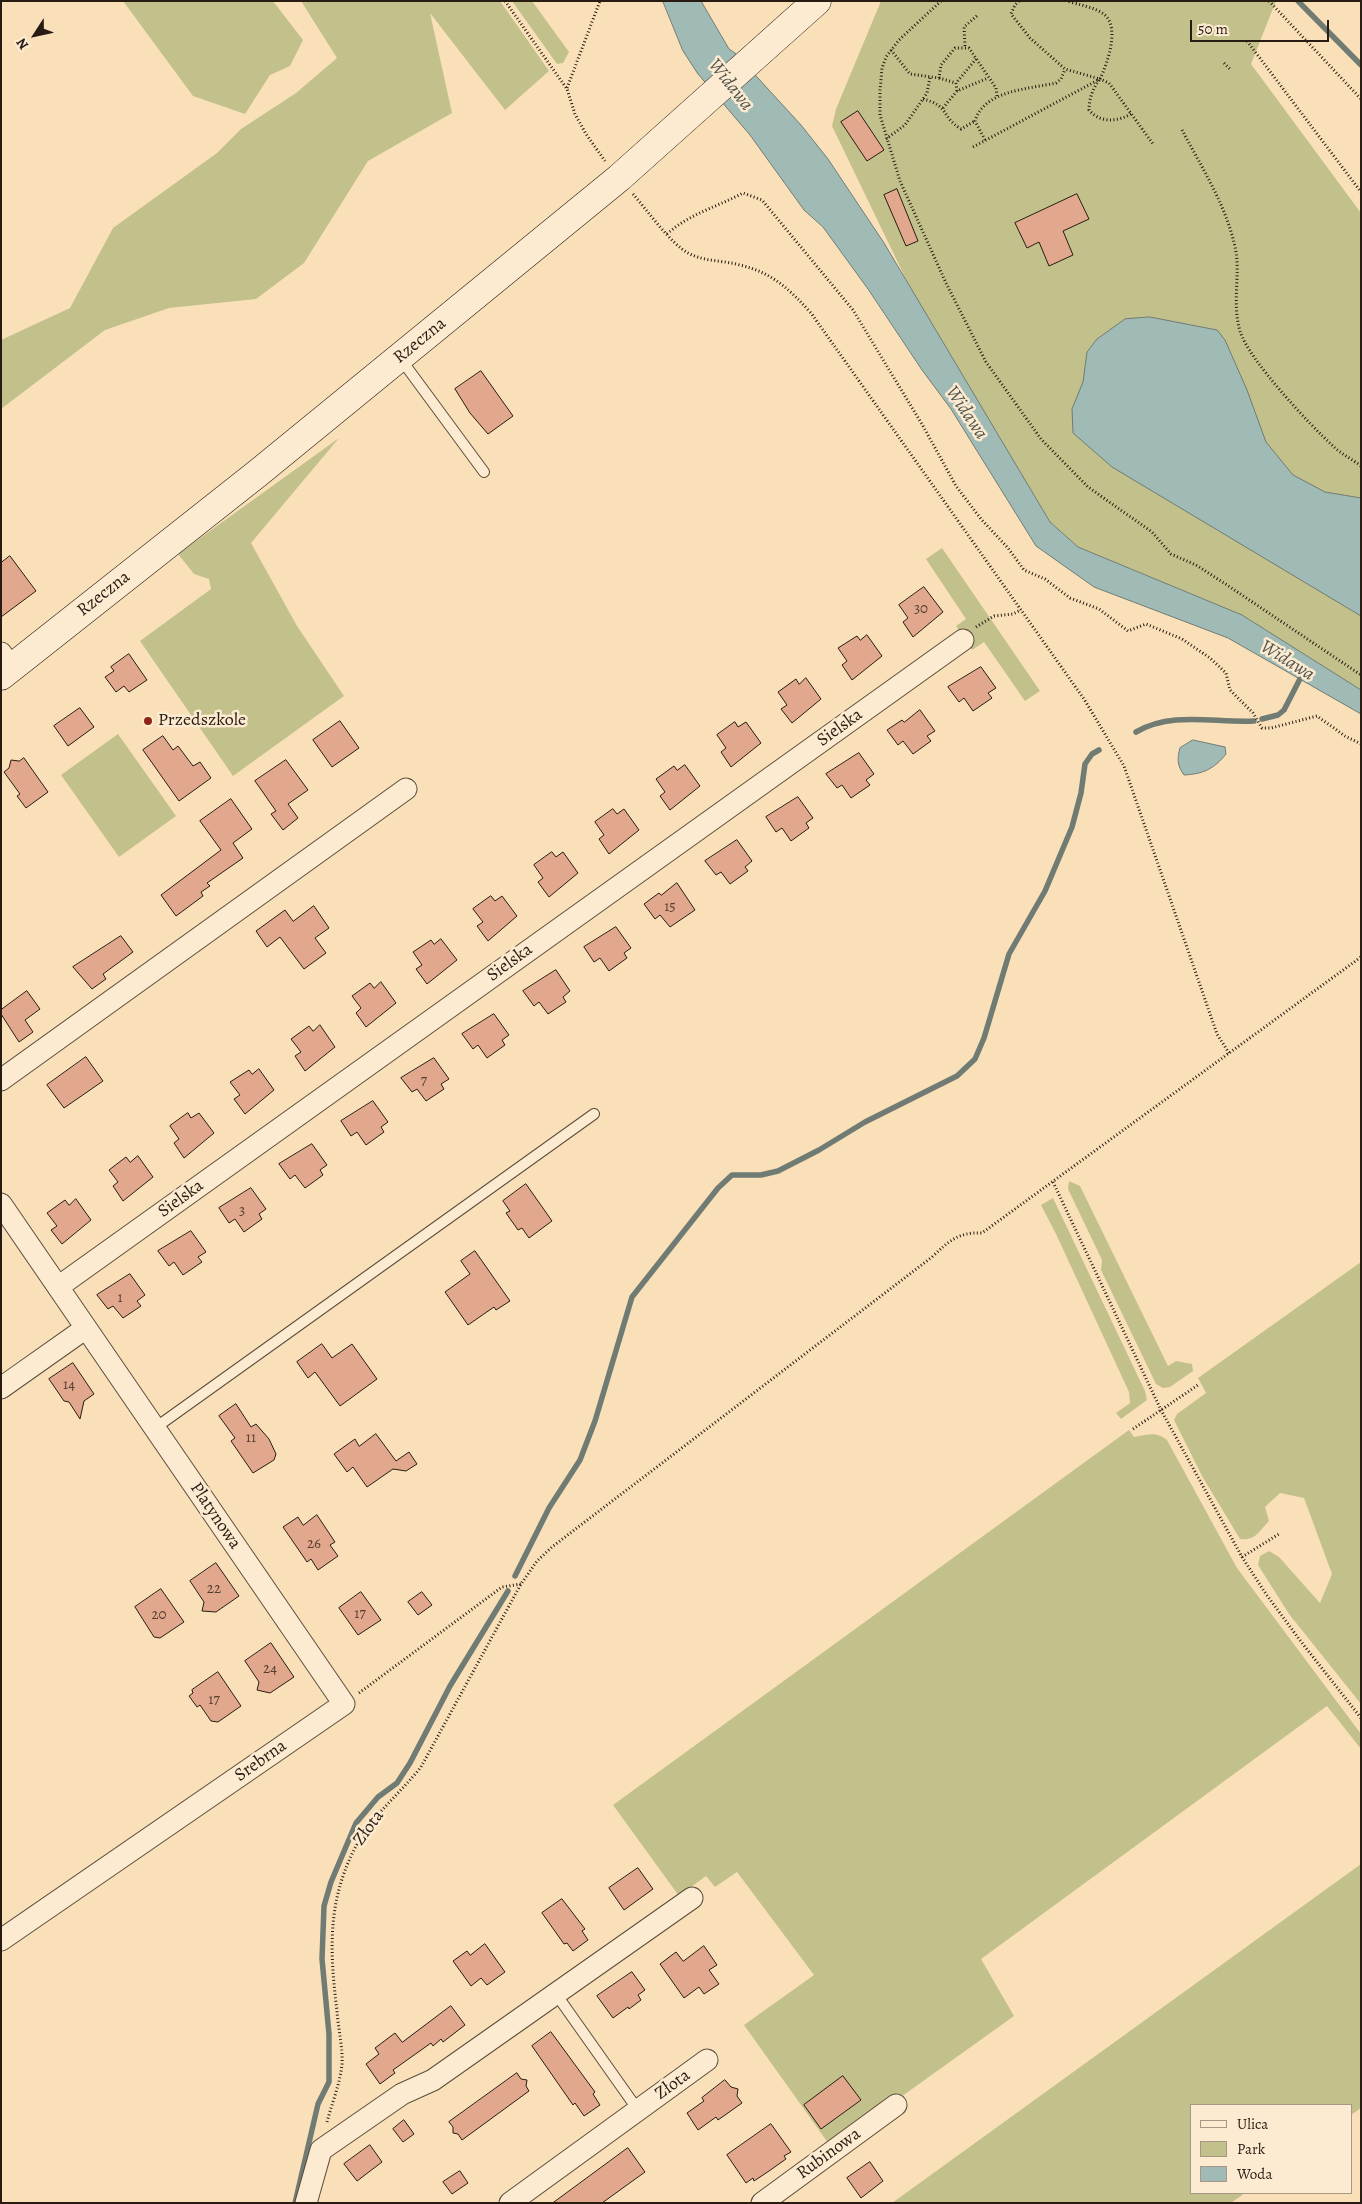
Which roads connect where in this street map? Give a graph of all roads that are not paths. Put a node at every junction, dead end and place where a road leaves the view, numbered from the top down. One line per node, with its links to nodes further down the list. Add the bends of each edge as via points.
1 (817, 1): 2 (street, Rzeczna, via 619,178)
2 (399, 358): 3 (lane); 5 (street, Rzeczna, via 258,473)
3 (484, 472)
4 (963, 640): 10 (street, Sielska)
5 (5, 666)
6 (406, 789): 7 (street)
7 (1, 1080)
8 (594, 1114): 13 (lane)
9 (1, 1204): 10 (street, Platynowa)
10 (58, 1287): 11 (street, Platynowa)
11 (86, 1328): 12 (street); 13 (street, Platynowa)
12 (1, 1388)
13 (155, 1428): 14 (street, Platynowa)
14 (344, 1704): 16 (street, Srebrna)
15 (692, 1898): 17 (street)
16 (1, 1940)
17 (556, 1994): 20 (lane, Złota); 21 (street, via 433,2080 402,2094 321,2150)
18 (707, 2060): 20 (street, Złota)
19 (896, 2104): 23 (street, Rubinowa)
20 (638, 2110): 22 (street, Złota)
21 (306, 2203)
22 (510, 2203)
23 (762, 2203)

